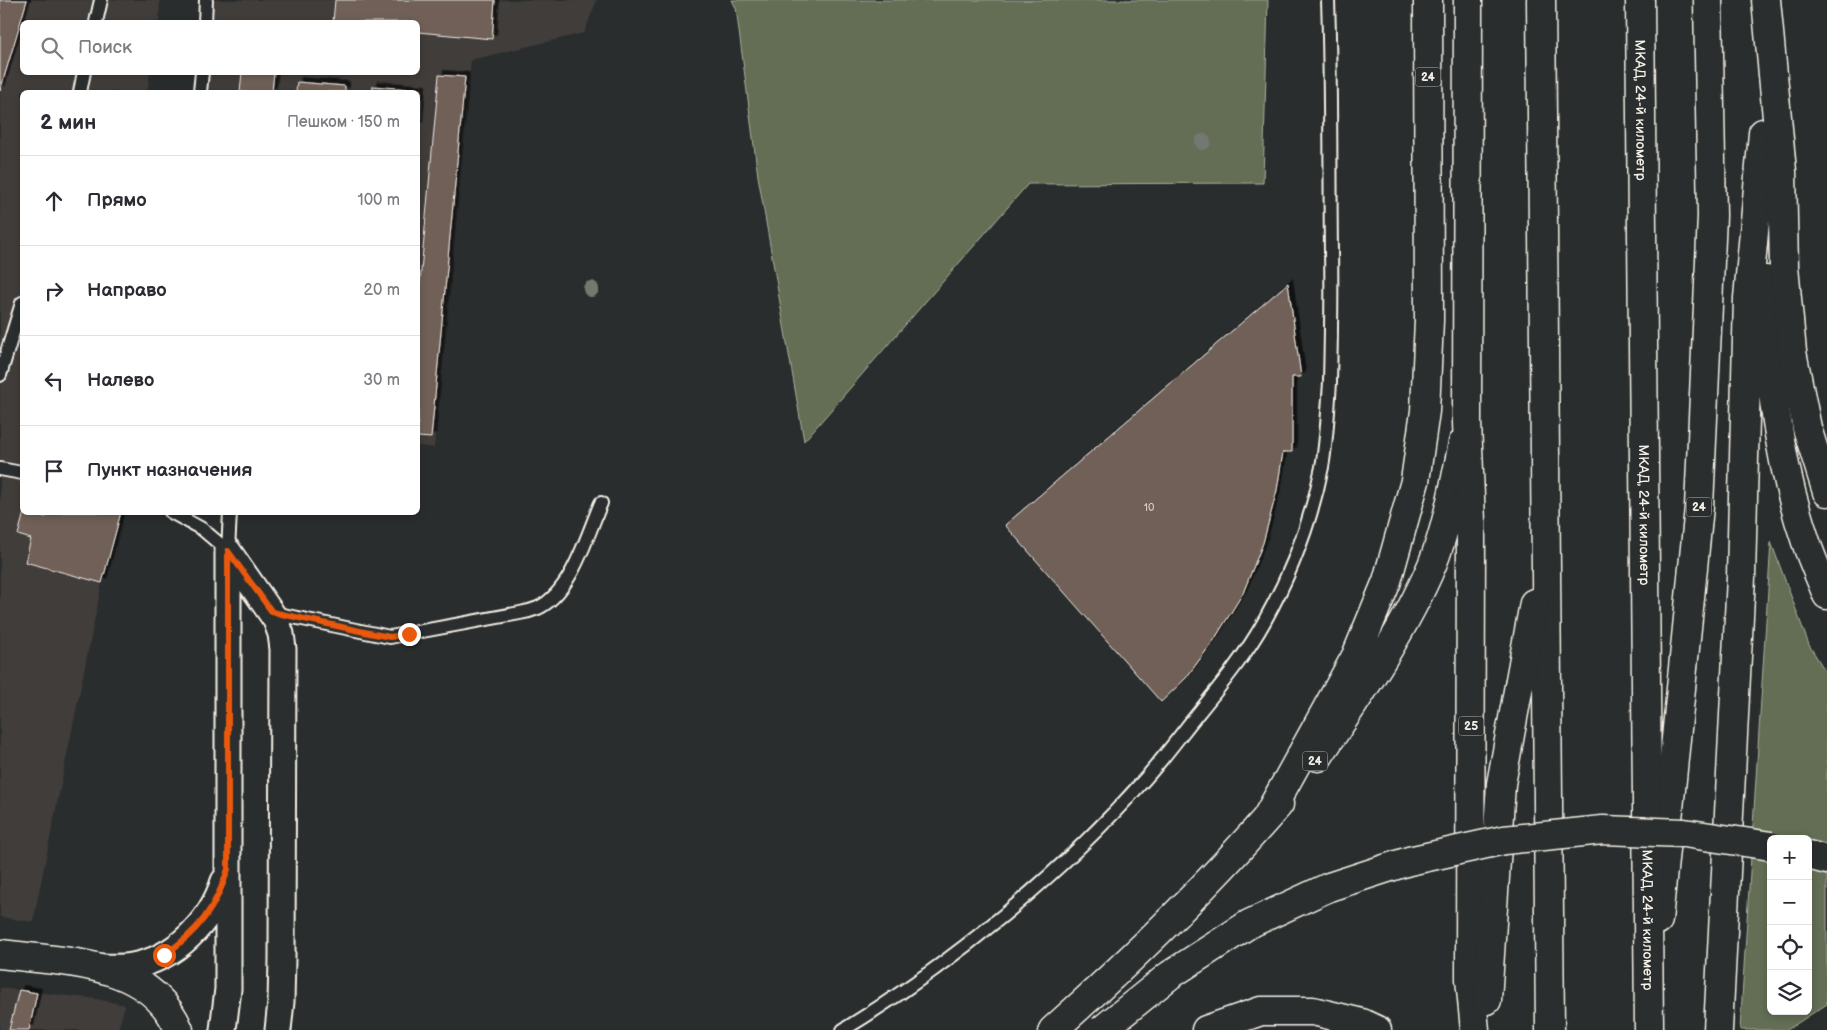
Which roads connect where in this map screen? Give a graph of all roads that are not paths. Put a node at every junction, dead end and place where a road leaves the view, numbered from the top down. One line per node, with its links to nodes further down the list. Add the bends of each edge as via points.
1 (101, 0): 10 (lane)
2 (206, 0): 11 (lane)
3 (1328, 0): 41 (lane, via 1332,323 1328,426 1313,507 1283,586 1239,662 1146,779 1094,833 981,933)
4 (1428, 0): 30 (main road, 24, via 1429,320 1425,411 1415,481 1387,581 1356,656)
5 (1468, 0): 19 (main road, 24)
6 (1541, 0): 26 (main road)
7 (1640, 0): 37 (main road, МКАД, 24-й километр)
8 (1708, 0): 37 (main road, 24, via 1712,216 1699,507)
9 (1766, 7): 16 (main road); 22 (main road, via 1782,171 1784,267 1792,352 1807,428)
10 (96, 20)
11 (205, 20)
12 (83, 75): 14 (lane)
13 (202, 75): 15 (lane)
14 (80, 90)
15 (200, 90)
16 (1763, 132): 28 (main road, via 1766,306 1774,403 1786,471 1806,542); 49 (main road, via 1748,298 1741,577)
17 (20, 310): 18 (lane)
18 (0, 375)
19 (1467, 422): 30 (main road, 24, via 1451,500 1432,564 1400,628 1361,694 1316,760); 46 (main road, 25, via 1471,522 1470,979)
20 (0, 469): 21 (lane)
21 (20, 473)
22 (1827, 492)
23 (600, 503): 29 (lane, via 573,570 561,588 539,607 390,637)
24 (176, 515): 27 (lane, via 202,529)
25 (230, 515): 27 (lane)
26 (1545, 538): 47 (main road, via 1501,784); 48 (main road)
27 (228, 551): 29 (street); 34 (street)
28 (1827, 595)
29 (272, 612): 40 (street, via 283,649 282,959)
30 (1268, 817): 42 (main road, 24, via 1173,919)
31 (1767, 845): 43 (main road, bridge, via 1684,833 1603,830 1504,840 1409,861 1329,887 1249,924 1170,974)
32 (1812, 856): 33 (main road)
33 (1827, 860)
34 (228, 869): 36 (street, via 216,901 194,932 179,945 148,962 119,968); 39 (street, via 228,989)
35 (0, 954): 36 (main road)
36 (99, 966): 38 (main road, via 128,977 147,990 169,1012)
37 (1649, 1020)
38 (179, 1030)
39 (223, 1030)
40 (278, 1030)
41 (843, 1030)
42 (1053, 1030)
43 (1102, 1030)
44 (1206, 1030): 45 (main road, via 1261,1011 1313,1011)
45 (1377, 1030)
46 (1475, 1030)
47 (1484, 1030)
48 (1550, 1030)
49 (1718, 1030)

